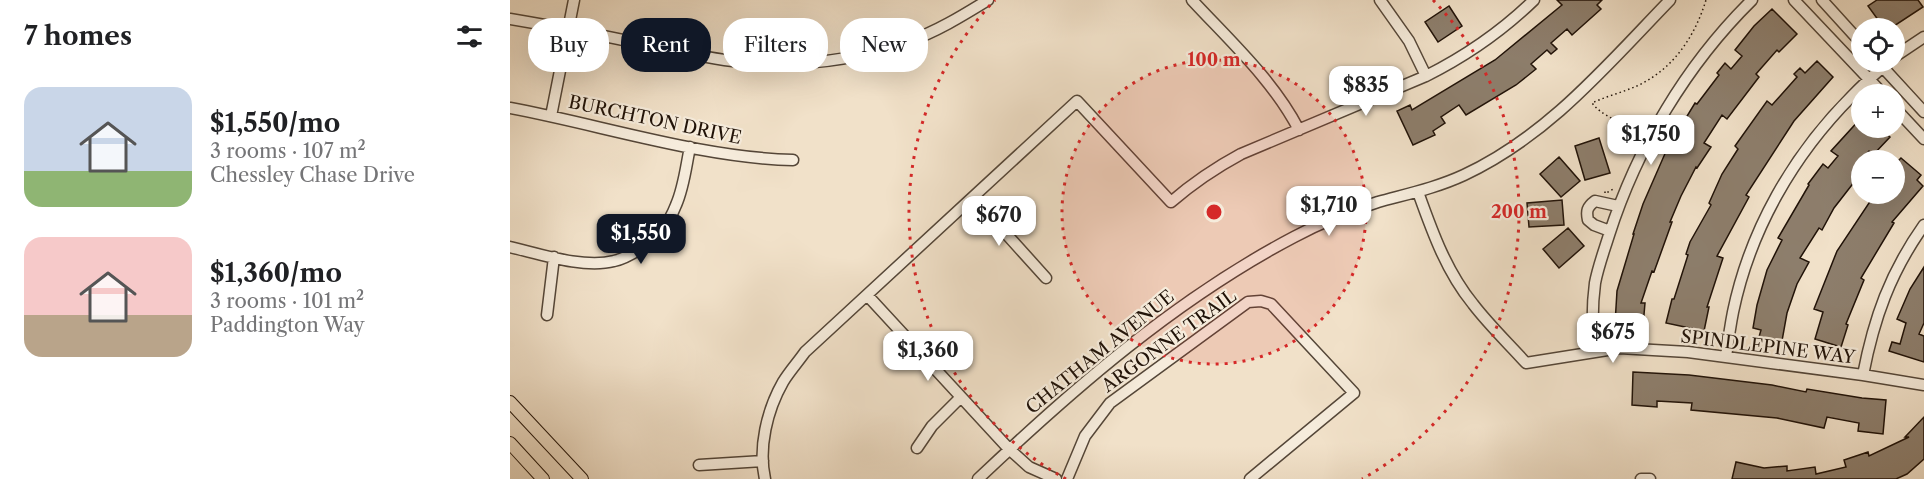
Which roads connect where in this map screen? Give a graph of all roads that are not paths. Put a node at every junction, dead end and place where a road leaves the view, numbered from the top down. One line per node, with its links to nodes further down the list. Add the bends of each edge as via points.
1 (574, 0): 10 (street)
2 (988, 0): 14 (street, via 908,42 855,56 802,63 716,58)
3 (1192, 0): 27 (street, via 1272,87)
4 (1380, 0): 20 (street, via 1409,41)
5 (1534, 0): 20 (street, via 1473,50)
6 (1670, 0): 31 (street, CHATHAM AVENUE, via 1534,134 1466,174)
7 (1752, 0): 33 (street, via 1685,80 1640,156)
8 (1794, 0): 21 (street)
9 (1822, 0): 13 (street)
10 (570, 18)
11 (510, 19): 12 (street)
12 (528, 22)
13 (1851, 32)
14 (609, 37)
15 (1924, 37): 16 (street)
16 (1905, 50)
17 (560, 72): 25 (street)
18 (1875, 72): 21 (street)
19 (1891, 72): 24 (street)
20 (1426, 76): 27 (street)
21 (1869, 79): 22 (street); 42 (street, via 1814,138 1792,167 1768,211 1741,283)
22 (1874, 84)
23 (510, 108): 25 (street, BURCHTON DRIVE)
24 (1924, 112)
25 (551, 116): 29 (street, BURCHTON DRIVE)
26 (1905, 119): 28 (street)
27 (1299, 130): 32 (street, via 1216,167 1171,202 1077,101)
28 (1924, 139)
29 (690, 147): 30 (street, BURCHTON DRIVE); 37 (street, via 677,204 658,236 614,262 598,264)
30 (793, 160)
31 (1419, 192): 41 (street, SPINDLEPINE WAY, via 1437,244 1453,275 1472,304 1526,363); 49 (street, CHATHAM AVENUE, via 1376,203 1295,236 1238,269 1105,364)
32 (973, 197): 38 (street); 39 (street)
33 (1618, 206): 35 (street); 35 (street, via 1604,201 1588,206 1588,220)
34 (1924, 225): 43 (street, via 1885,291)
35 (1610, 231): 41 (street, via 1595,282)
36 (510, 247): 37 (street)
37 (554, 258): 40 (street)
38 (1046, 278)
39 (867, 295): 45 (street); 50 (street, via 806,352 783,382 765,429)
40 (547, 315)
41 (1595, 351): 42 (street, SPINDLEPINE WAY, via 1620,348)
42 (1726, 357): 43 (street, SPINDLEPINE WAY)
43 (1863, 375): 44 (street, SPINDLEPINE WAY)
44 (1924, 385)
45 (961, 397): 48 (street, via 932,426); 49 (street)
46 (510, 402): 53 (main road)
47 (510, 443): 52 (main road)
48 (917, 448)
49 (1009, 449): 55 (street, CHATHAM AVENUE); 56 (street, via 1029,467)
50 (763, 461): 51 (street); 54 (street)
51 (699, 465)
52 (543, 479)
53 (582, 479)
54 (765, 479)
55 (978, 479)
56 (1056, 479)
57 (1067, 479): 58 (street, ARGONNE TRAIL, via 1085,436 1110,404 1248,302 1261,301 1271,304 1354,393)
58 (1250, 479)
59 (1641, 479): 60 (street)
60 (1650, 479)

